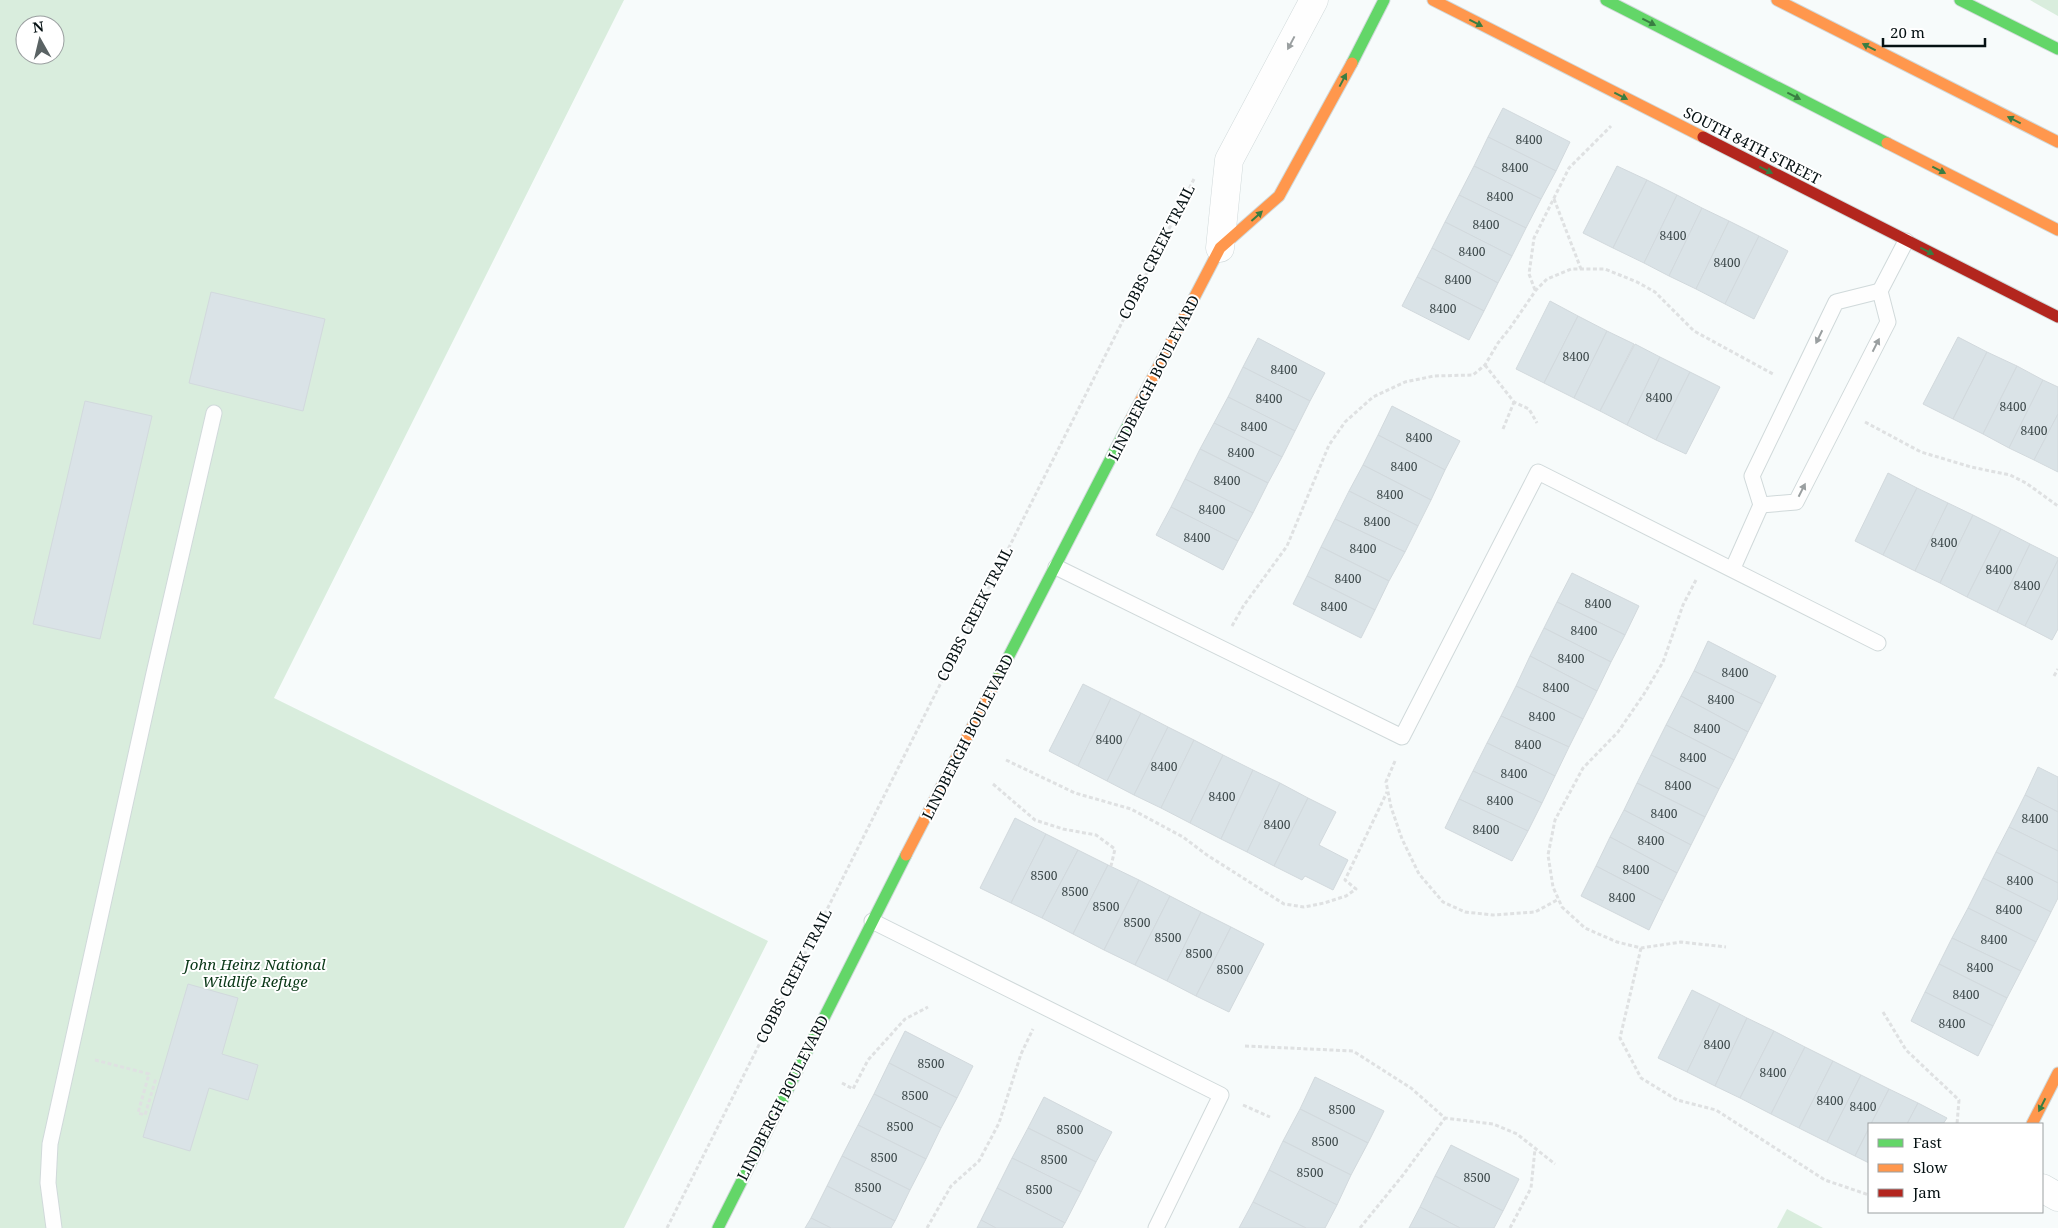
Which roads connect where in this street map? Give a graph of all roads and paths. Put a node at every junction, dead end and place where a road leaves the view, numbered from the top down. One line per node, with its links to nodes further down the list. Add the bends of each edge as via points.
1 (1314, 0): 14 (street, LINDBERGH BOULEVARD, one-way to 14, via 1229,160)
2 (1384, 0): 14 (street, LINDBERGH BOULEVARD, one-way to 2, via 1279,196)
3 (1433, 0): 13 (street, SOUTH 84TH STREET, one-way to 13)
4 (1606, 0): 12 (street, one-way to 12)
5 (1776, 0): 9 (street, one-way to 5)
6 (1960, 0): 7 (street)
7 (2058, 49)
8 (1612, 126): 11 (path, via 1569,168)
9 (2058, 142)
10 (1194, 178): 61 (path, COBBS CREEK TRAIL)
11 (1554, 198): 15 (path); 16 (path, via 1534,238 1529,274)
12 (2058, 230)
13 (1906, 241): 17 (lane); 18 (street, SOUTH 84TH STREET, one-way to 18)
14 (1220, 248): 28 (street, LINDBERGH BOULEVARD)
15 (1581, 269): 16 (path, via 1571,269 1547,279); 20 (path, via 1605,269 1655,292 1694,331)
16 (1536, 290): 19 (path)
17 (1880, 291): 26 (lane, one-way to 26, via 1836,302 1752,476); 26 (lane, one-way to 17, via 1796,502 1888,322)
18 (2058, 318)
19 (1485, 364): 21 (path); 30 (path, via 1473,375 1434,376 1405,382 1373,397 1345,422 1329,445 1287,546)
20 (1756, 364)
21 (1514, 402): 23 (path, via 1529,408); 24 (path)
22 (214, 413): 60 (lane, via 50,1144 48,1183)
23 (1537, 424)
24 (1503, 429)
25 (1884, 432): 27 (path, via 1921,452 2010,475)
26 (1761, 505): 29 (lane)
27 (2058, 506)
28 (1056, 566): 35 (lane); 41 (street, LINDBERGH BOULEVARD)
29 (1733, 568): 32 (lane); 35 (lane, via 1538,472)
30 (1244, 605)
31 (1683, 605): 40 (path, via 1663,662 1644,694 1618,732 1583,768 1555,820 1548,855)
32 (1878, 643)
33 (2058, 669): 34 (path)
34 (2054, 676)
35 (1402, 737): 38 (path, via 1386,782)
36 (1006, 760): 38 (path, via 1074,793 1131,809 1183,837 1284,904 1304,907 1346,896 1356,888 1345,880)
37 (993, 784): 39 (path, via 1035,820 1096,835 1115,849)
38 (1387, 792): 40 (path, via 1402,839 1419,874 1443,902 1466,912 1492,916 1536,912)
39 (1111, 866)
40 (1558, 899): 43 (path, via 1562,907 1585,928)
41 (872, 921): 62 (street, LINDBERGH BOULEVARD); 64 (lane, via 1221,1095)
42 (1726, 947): 43 (path, via 1681,942)
43 (1641, 948): 58 (path, via 1620,1038 1642,1078 1677,1100 1716,1110 1825,1180)
44 (928, 1007): 51 (path, via 905,1019 868,1060 853,1089)
45 (1883, 1012): 53 (path, via 1906,1050 1959,1100)
46 (1245, 1046): 52 (path, via 1353,1051 1411,1088)
47 (1021, 1054): 63 (path, via 999,1123 979,1161 951,1186)
48 (114, 1065): 49 (path, via 149,1074 138,1113 145,1115)
49 (156, 1078)
50 (2056, 1083): 54 (street, one-way to 54)
51 (842, 1084)
52 (1445, 1118): 55 (path, via 1494,1124 1517,1134); 65 (path)
53 (1957, 1123)
54 (2033, 1123)
55 (1535, 1149): 56 (path); 66 (path, via 1531,1188)
56 (1555, 1164)
57 (2043, 1189): 59 (street)
58 (1868, 1195)
59 (2058, 1197)
60 (54, 1228)
61 (667, 1228)
62 (718, 1228)
63 (927, 1228)
64 (1156, 1228)
65 (1360, 1228)
66 (1510, 1228)

